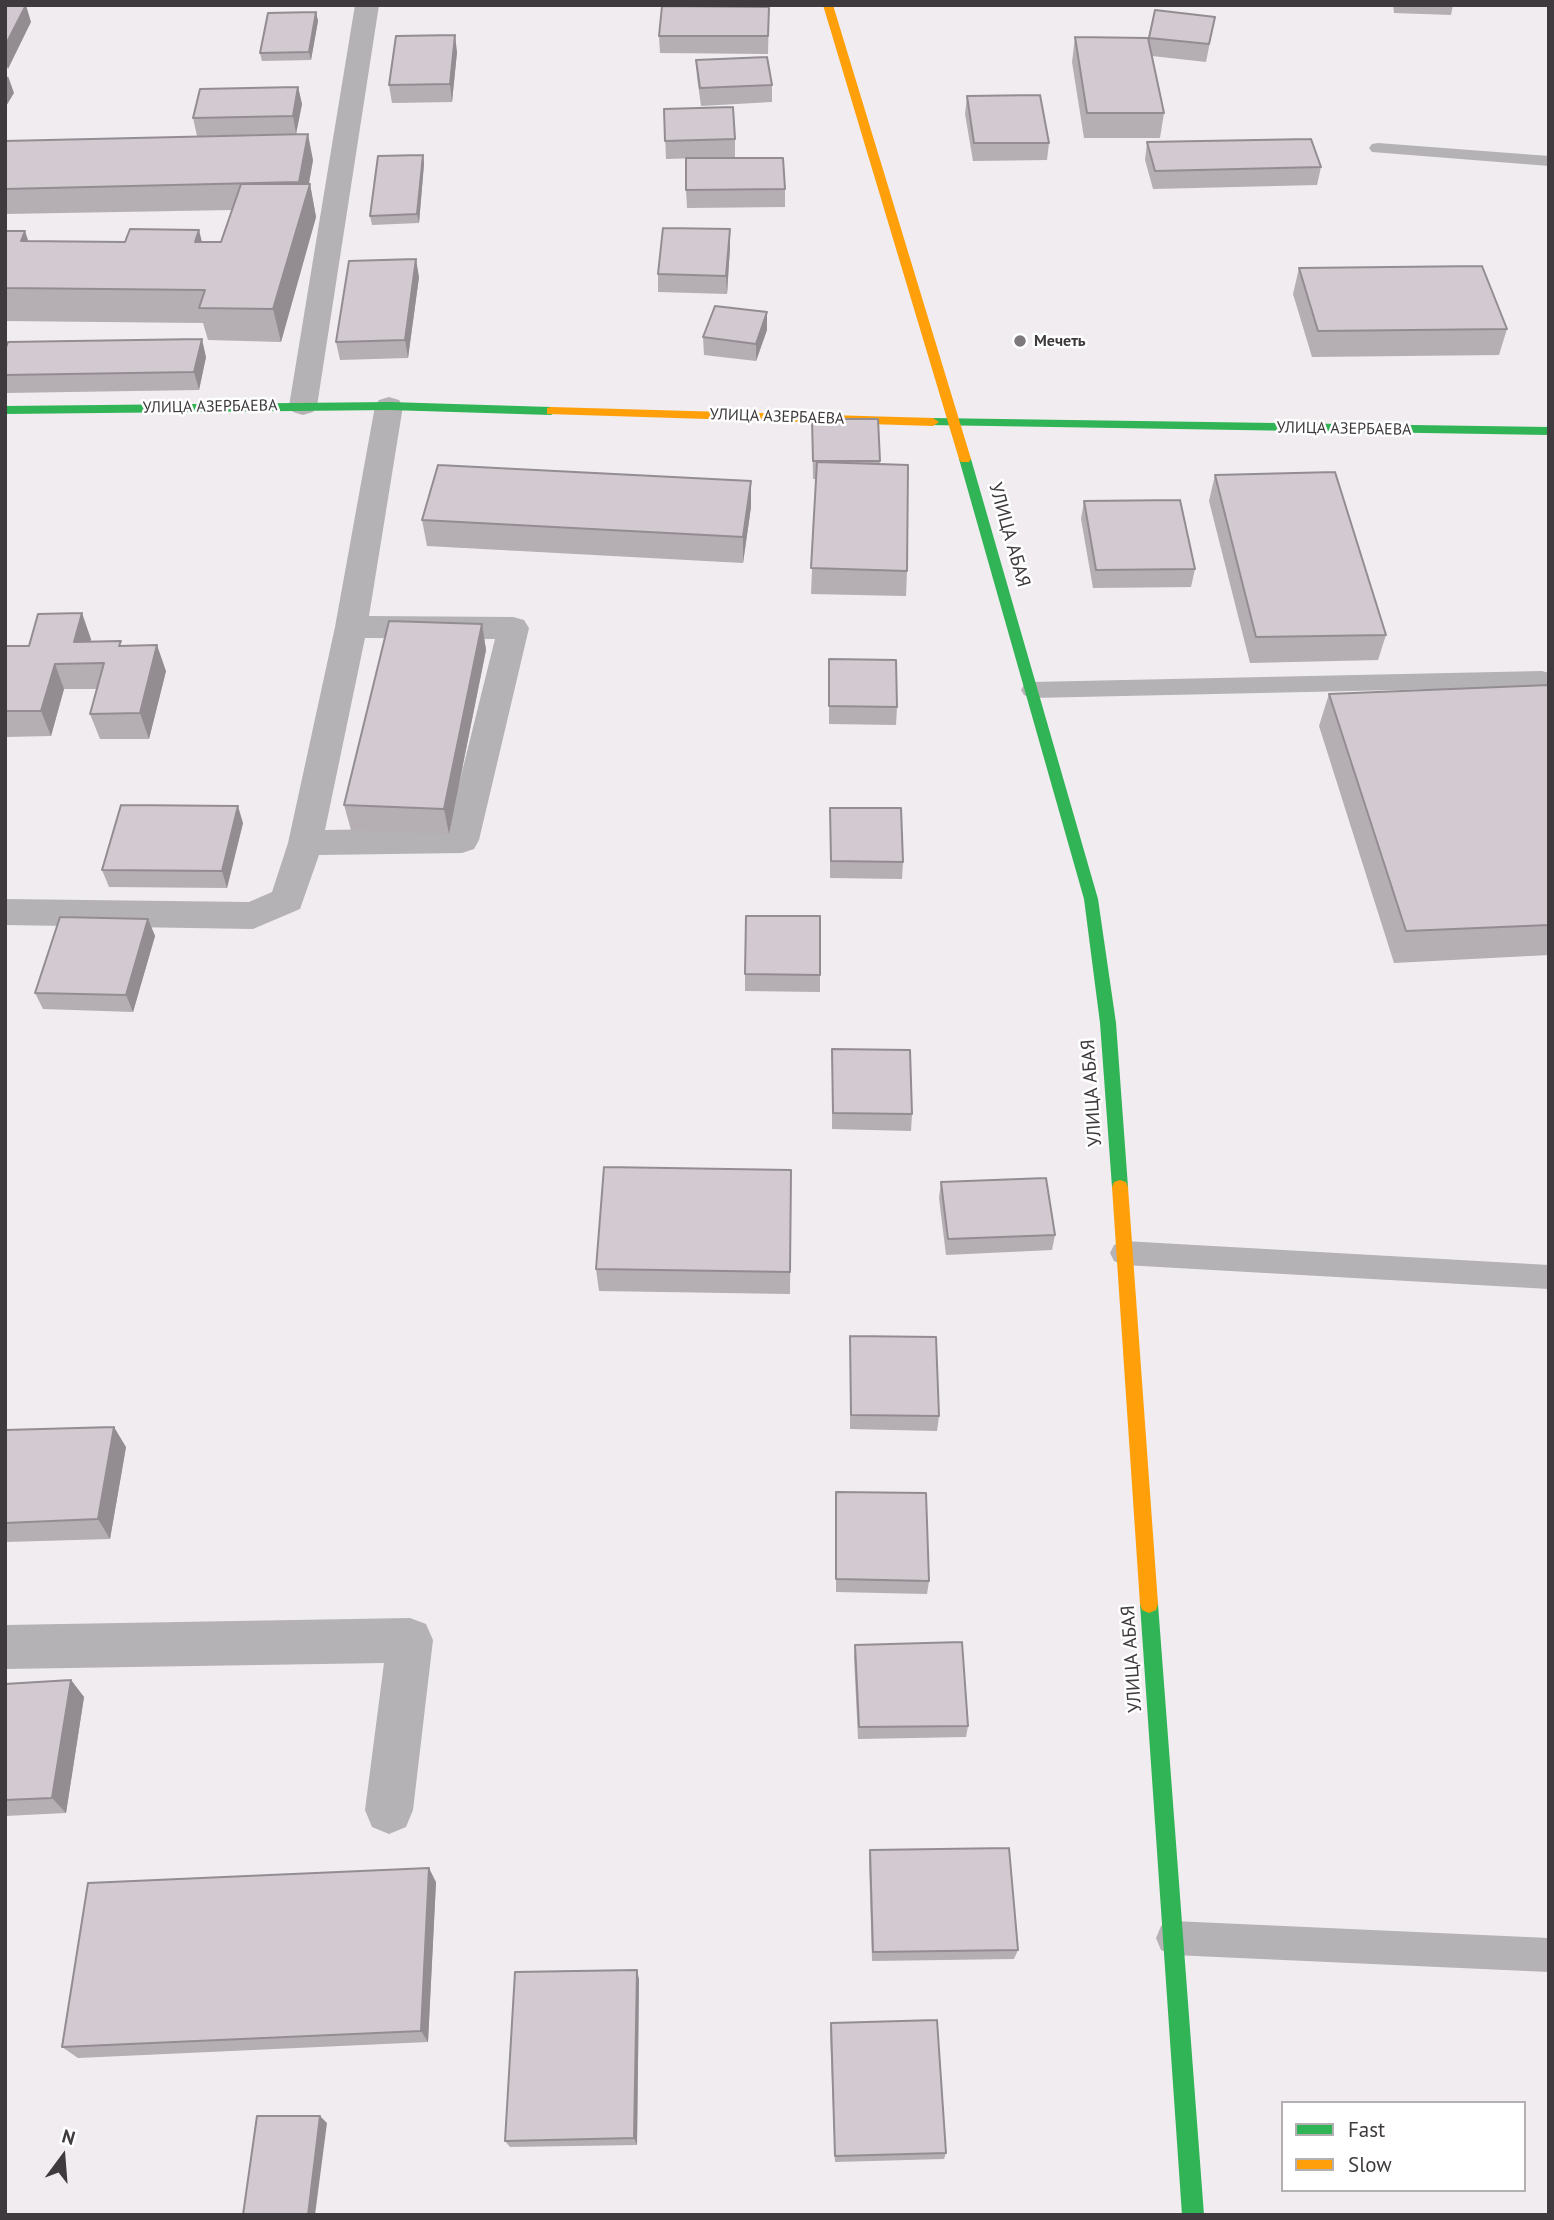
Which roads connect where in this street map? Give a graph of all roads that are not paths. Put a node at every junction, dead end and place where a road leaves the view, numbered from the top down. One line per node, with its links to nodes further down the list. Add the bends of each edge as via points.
1 (367, 5): 5 (street)
2 (828, 5): 8 (street, УЛИЦА АБАЯ)
3 (1378, 148): 4 (lane)
4 (1549, 161)
5 (303, 406): 6 (street, УЛИЦА АЗЕРБАЕВА); 7 (street, УЛИЦА АЗЕРБАЕВА)
6 (389, 406): 8 (street, УЛИЦА АЗЕРБАЕВА); 10 (street)
7 (5, 410)
8 (954, 423): 9 (street, УЛИЦА АЗЕРБАЕВА); 11 (street, УЛИЦА АБАЯ)
9 (1549, 432)
10 (351, 627): 13 (street); 13 (street, via 513,628 462,840)
11 (1032, 691): 12 (lane, via 1542,679); 15 (street, УЛИЦА АБАЯ, via 1091,899 1108,1023)
12 (1549, 696)
13 (305, 843): 14 (street, via 287,900 253,916)
14 (5, 912)
15 (1124, 1252): 16 (lane); 19 (street, УЛИЦА АБАЯ)
16 (1549, 1278)
17 (5, 1647): 18 (street, via 410,1640)
18 (389, 1810)
19 (1173, 1938): 20 (lane); 21 (street, УЛИЦА АБАЯ)
20 (1549, 1955)
21 (1193, 2215)

